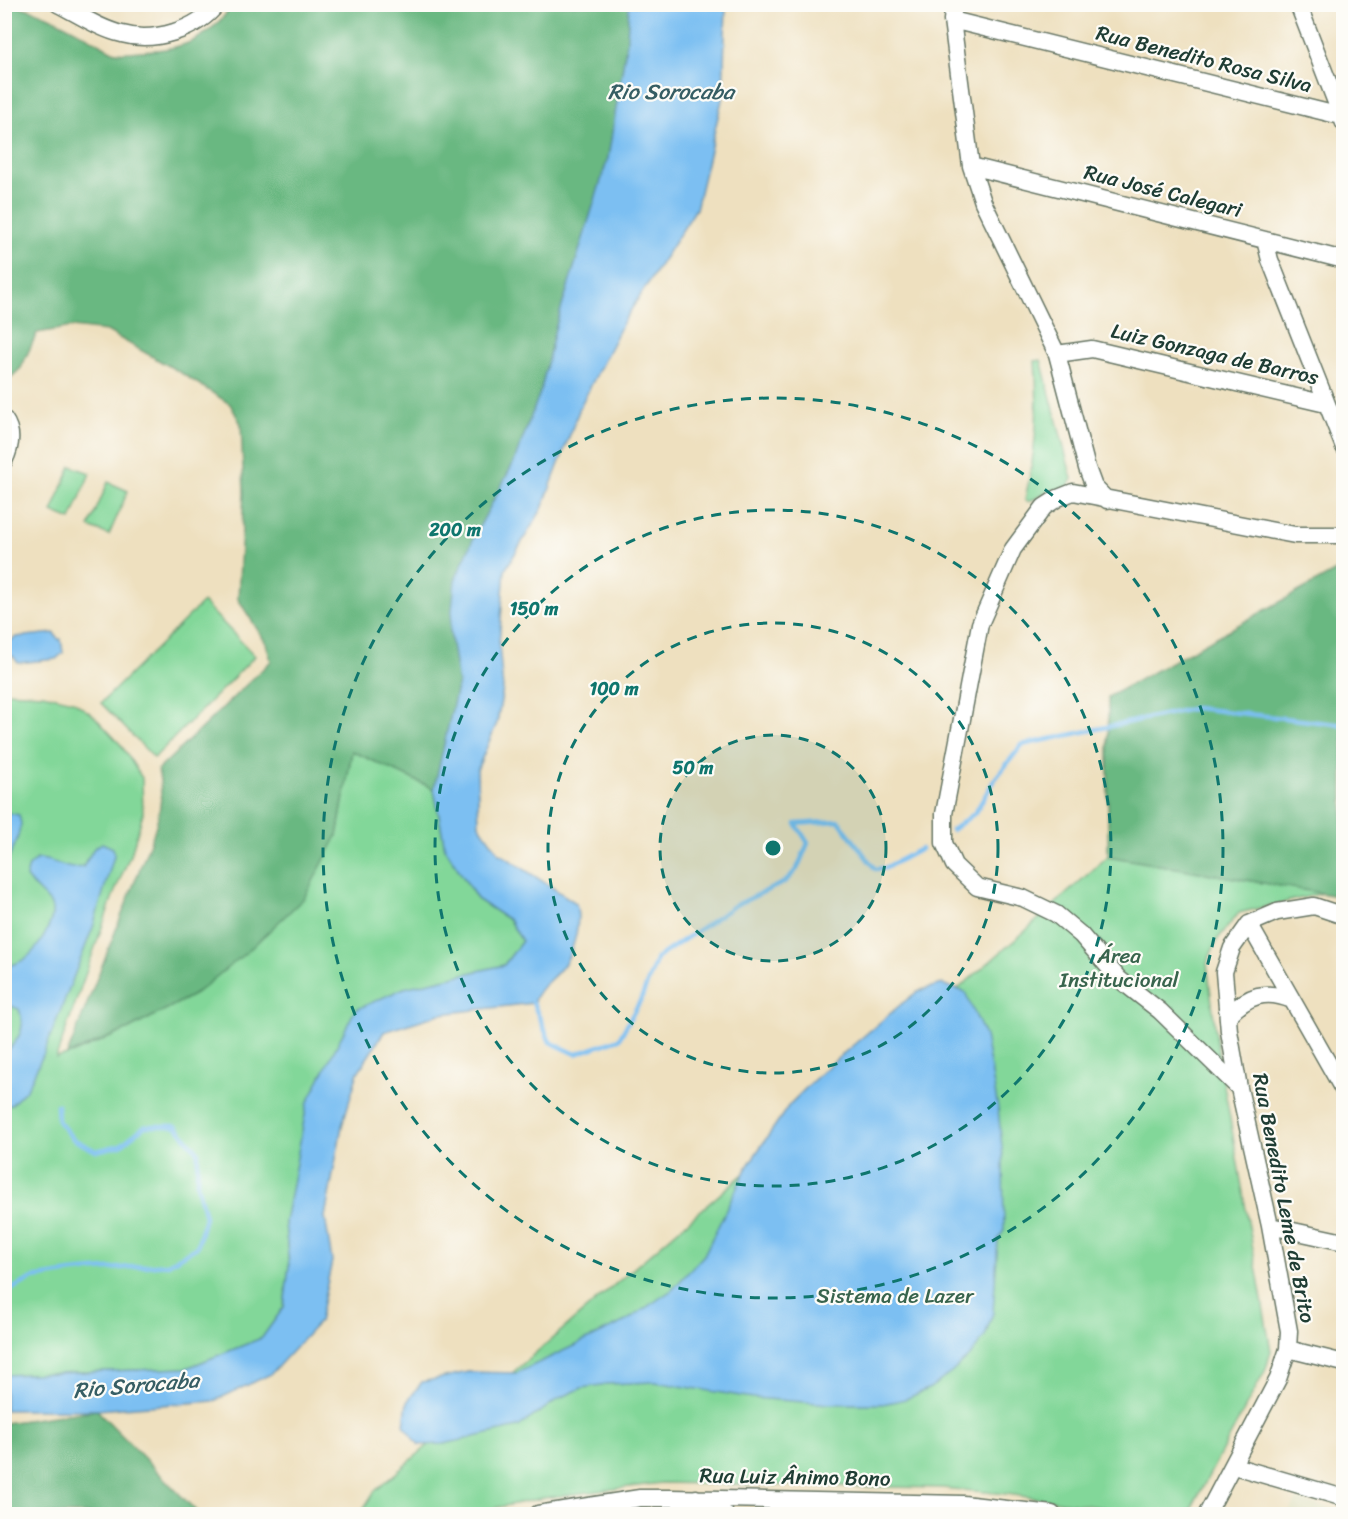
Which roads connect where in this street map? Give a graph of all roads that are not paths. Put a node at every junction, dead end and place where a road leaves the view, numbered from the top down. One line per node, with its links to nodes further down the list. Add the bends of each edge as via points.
1 (58, 4): 2 (street, via 122,34 152,37 198,22)
2 (217, 4)
3 (1298, 4): 5 (street)
4 (953, 12): 5 (street, Rua Benedito Rosa Silva); 6 (street)
5 (1342, 120)
6 (971, 166): 7 (street, Rua José Calegari); 9 (street, via 983,201)
7 (1265, 240): 8 (street, Rua José Calegari); 10 (street)
8 (1344, 260)
9 (1057, 354): 10 (street, Luiz Gonzaga de Barros, via 1092,349); 14 (street, via 1087,468 1094,487)
10 (1326, 404): 12 (street)
11 (4, 419): 13 (street, via 11,434)
12 (1344, 447)
13 (4, 461)
14 (1107, 500): 15 (street, via 1295,535); 20 (street, via 1073,492 1058,498 1044,507 1013,549 980,624 944,814 944,843 954,865 977,887 1023,898 1065,921 1119,979 1160,1011)
15 (1344, 535)
16 (1344, 916): 17 (street, via 1314,906 1277,912)
17 (1250, 924): 18 (street); 19 (street, Rua Benedito Leme de Brito, via 1232,948 1224,972)
18 (1292, 1000): 19 (street, via 1275,993 1258,996 1239,1004); 21 (street)
19 (1228, 1016): 20 (street, Rua Benedito Leme de Brito)
20 (1239, 1088): 22 (street, Rua Benedito Leme de Brito)
21 (1344, 1091)
22 (1270, 1226): 23 (street); 24 (street, Rua Benedito Leme de Brito, via 1289,1331)
23 (1344, 1242)
24 (1288, 1349): 25 (street); 26 (street, Rua Benedito Leme de Brito, via 1278,1379)
25 (1344, 1363)
26 (1234, 1466): 28 (street); 37 (street, Rua Benedito Leme de Brito)
27 (671, 1498): 30 (street, Rua Luiz Ânimo Bono); 32 (street, Rua Luiz Ânimo Bono, via 640,1498); 33 (street)
28 (1344, 1498)
29 (749, 1499): 30 (street, Rua Luiz Ânimo Bono); 31 (street, Rua Luiz Ânimo Bono); 35 (street)
30 (699, 1507): 34 (street)
31 (864, 1507): 36 (street, Rua Luiz Ânimo Bono, via 963,1504)
32 (538, 1515)
33 (676, 1515)
34 (725, 1515)
35 (758, 1515)
36 (1052, 1515)
37 (1207, 1515)

